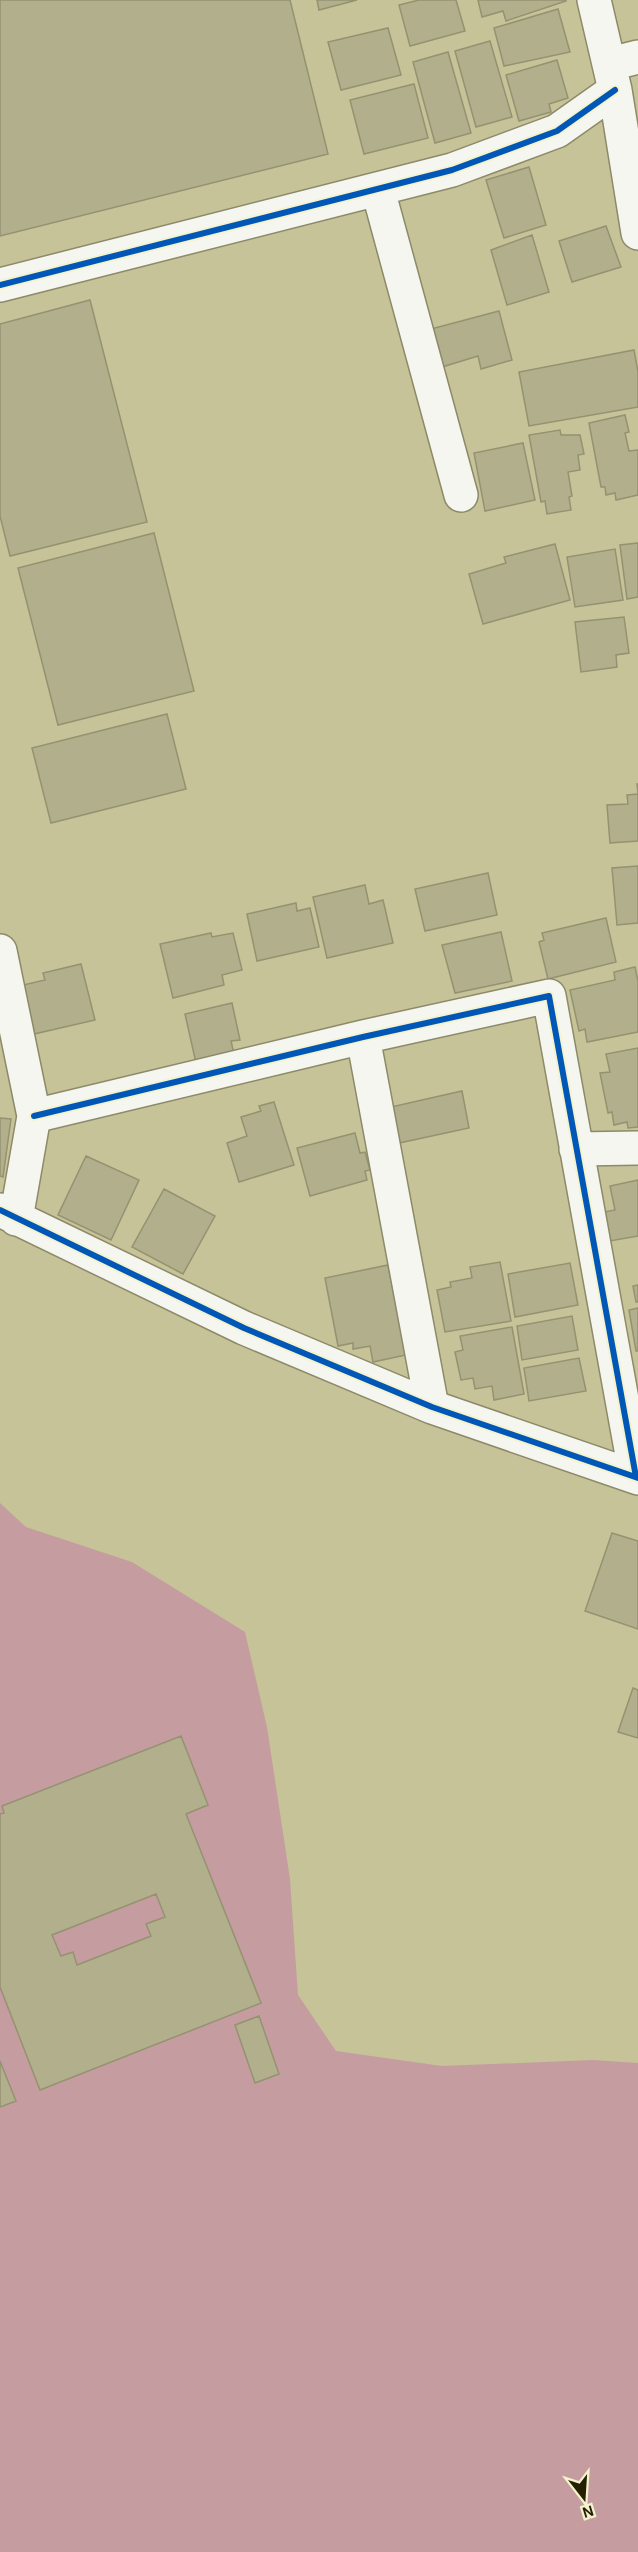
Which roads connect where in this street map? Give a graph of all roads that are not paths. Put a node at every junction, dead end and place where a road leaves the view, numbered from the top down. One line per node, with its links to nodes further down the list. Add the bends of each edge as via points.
1 (594, 0): 2 (street)
2 (621, 70): 3 (street, via 557,131 452,170); 4 (street)
3 (378, 190): 5 (street); 6 (street)
4 (638, 233)
5 (0, 285)
6 (461, 495)
7 (0, 951): 9 (street)
8 (363, 1036): 9 (street); 11 (street, via 549,996); 13 (street)
9 (34, 1116): 12 (street)
10 (638, 1148): 11 (street)
11 (576, 1149): 14 (street)
12 (8, 1215): 13 (street, via 244,1328)
13 (432, 1407): 14 (street)
14 (637, 1478)

